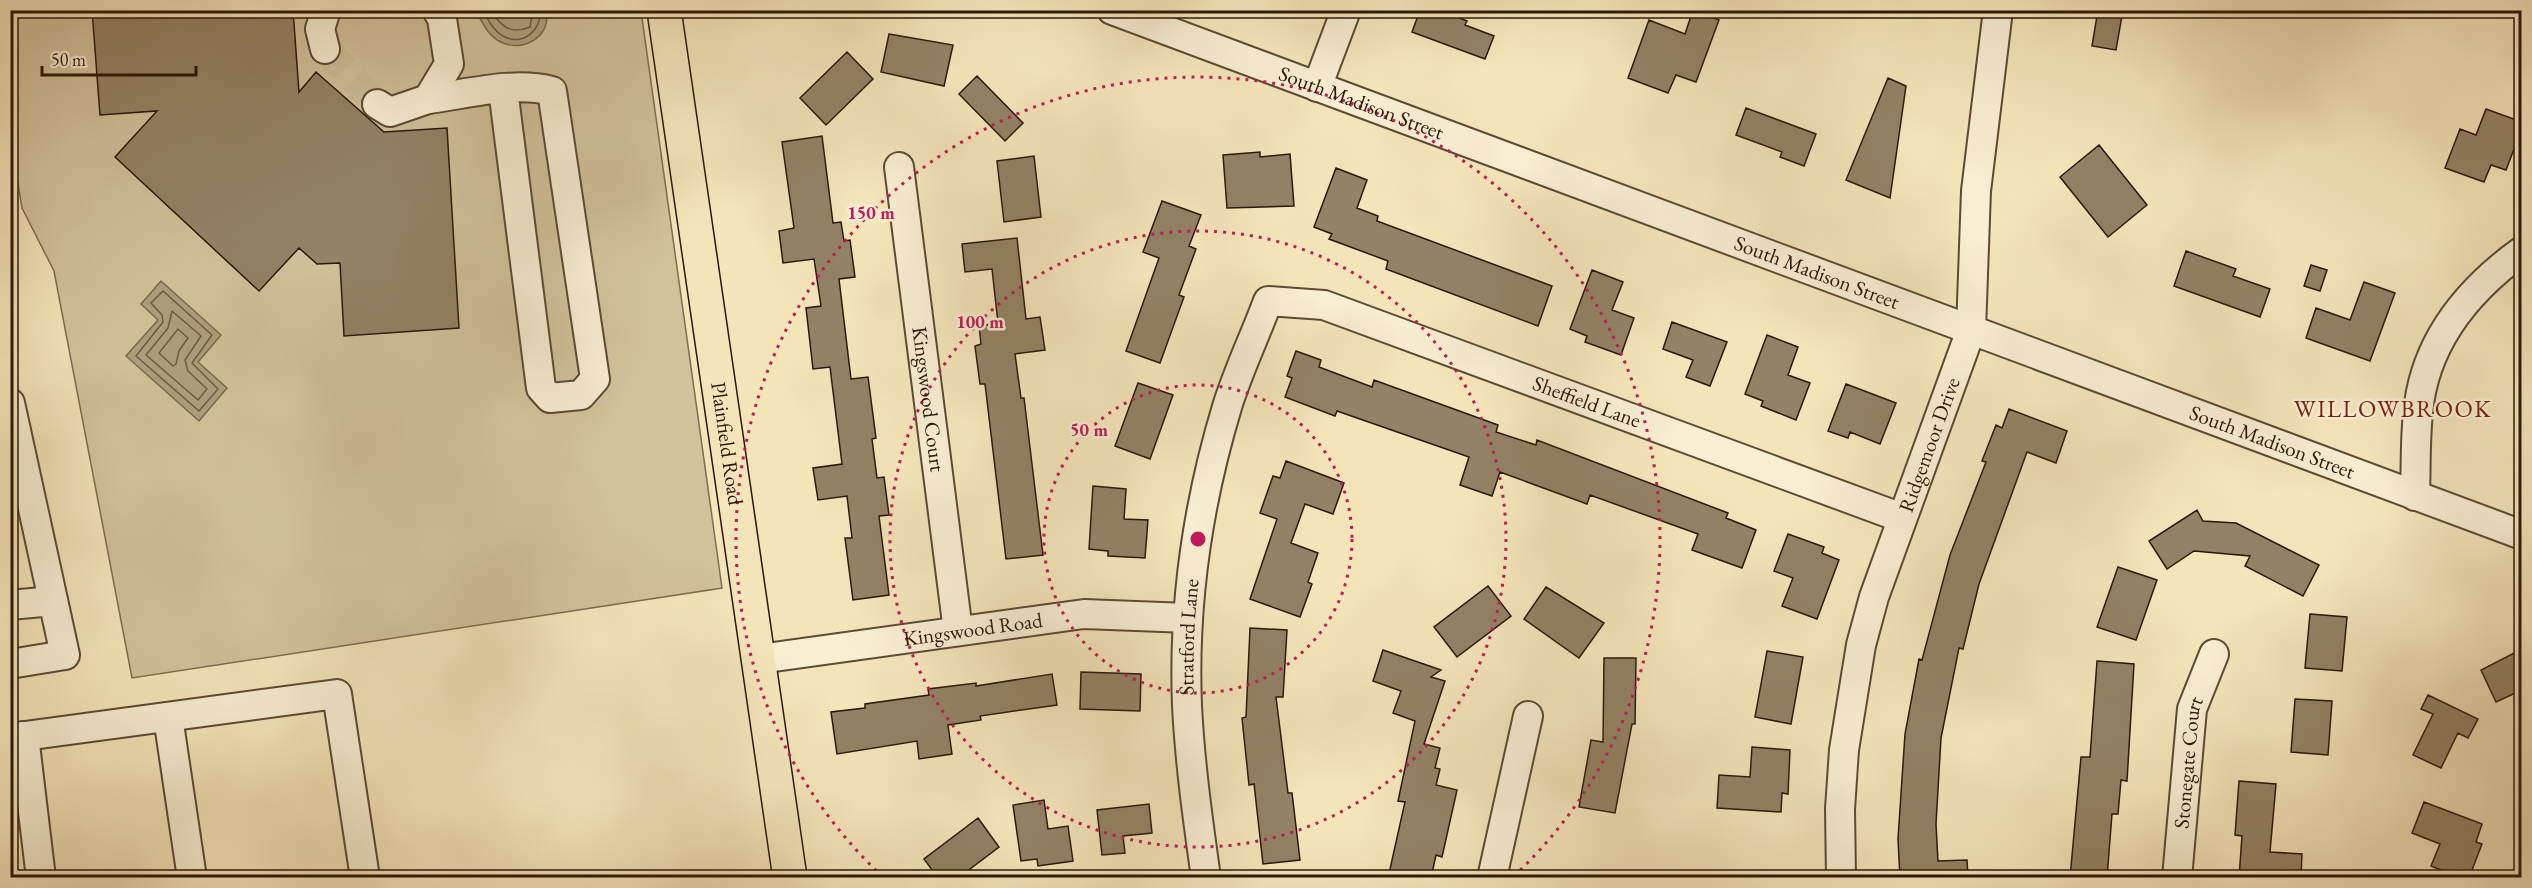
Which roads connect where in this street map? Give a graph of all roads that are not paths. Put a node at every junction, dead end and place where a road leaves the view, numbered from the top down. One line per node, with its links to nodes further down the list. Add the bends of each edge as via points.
1 (326, 10): 7 (street, via 320,28)
2 (437, 10): 10 (street, via 449,64)
3 (664, 10): 25 (main road, Plainfield Road)
4 (1112, 10): 8 (street, South Madison Street)
5 (1346, 10): 8 (street)
6 (1998, 10): 15 (street, Ridgemoor Drive, via 1976,191)
7 (324, 49)
8 (1317, 87): 15 (street, South Madison Street)
9 (503, 89): 9 (street, via 531,86 552,90 595,379 581,395 550,398 541,388); 10 (street)
10 (428, 99): 11 (street, via 390,112)
11 (376, 104)
12 (899, 167): 23 (street, Kingswood Court)
13 (2522, 251): 17 (street, via 2490,274 2465,300 2433,355 2418,411)
14 (1268, 301): 18 (street, Sheffield Lane, via 1324,305); 22 (street, Stratford Lane, via 1228,404 1211,467)
15 (1971, 330): 17 (street, South Madison Street); 18 (street, Ridgemoor Drive)
16 (10, 403): 20 (street)
17 (2415, 496): 19 (street, South Madison Street)
18 (1902, 518): 36 (street, Ridgemoor Drive, via 1874,597 1850,699 1840,809)
19 (2522, 535)
20 (53, 601): 21 (street); 26 (street, via 65,655)
21 (10, 604)
22 (1188, 618): 23 (street, Kingswood Road, via 1084,614); 34 (street, Stratford Lane, via 1190,750)
23 (958, 631): 25 (street, Kingswood Road)
24 (2214, 654): 37 (street, Stonegate Court, via 2192,709)
25 (759, 659): 33 (main road, Plainfield Road)
26 (10, 664)
27 (1528, 716): 35 (street)
28 (168, 717): 29 (street); 31 (street); 32 (street, via 338,694)
29 (17, 737): 30 (street)
30 (41, 878)
31 (192, 878)
32 (365, 878)
33 (789, 878)
34 (1206, 878)
35 (1492, 878)
36 (1841, 878)
37 (2177, 878)

